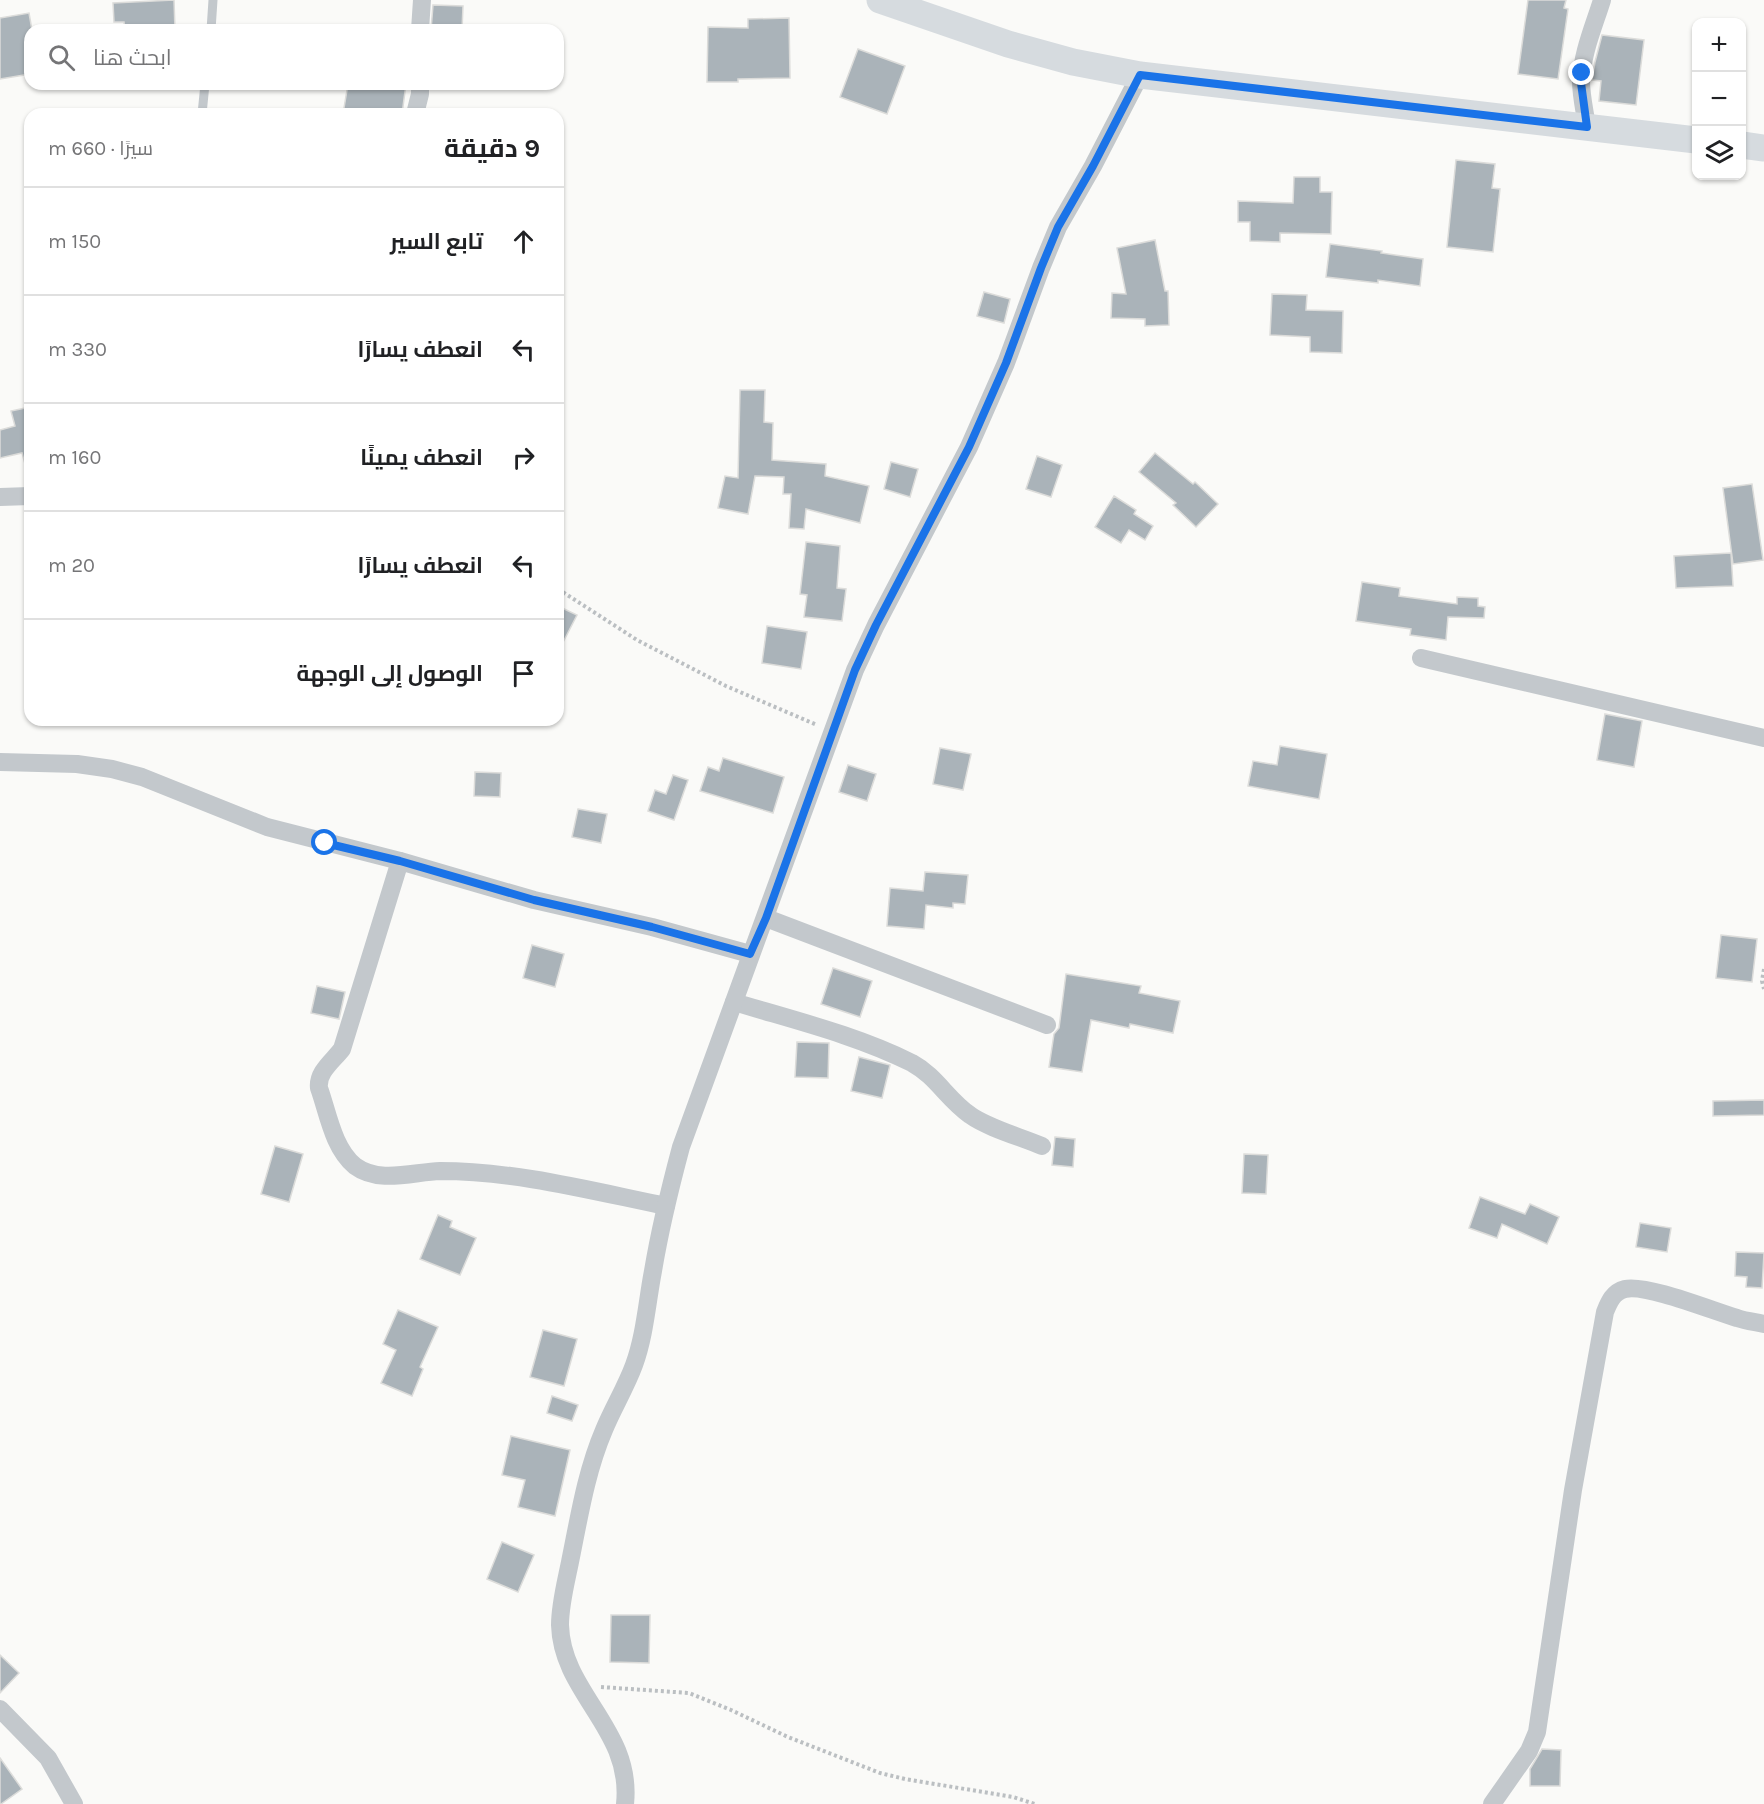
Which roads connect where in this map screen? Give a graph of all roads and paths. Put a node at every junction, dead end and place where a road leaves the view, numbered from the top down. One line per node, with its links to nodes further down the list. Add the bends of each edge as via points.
1 (213, 0): 5 (lane)
2 (422, 0): 6 (street)
3 (880, 0): 7 (main road, via 1008,44)
4 (1602, 0): 12 (street, via 1582,73)
5 (211, 24)
6 (420, 24)
7 (1140, 75): 12 (main road); 20 (street, via 1058,227 969,447 876,625)
8 (204, 90): 10 (lane)
9 (419, 90): 11 (street)
10 (203, 108)
11 (416, 108)
12 (1587, 127): 13 (main road)
13 (1692, 140)
14 (1746, 146): 15 (main road)
15 (1764, 148)
16 (24, 496): 17 (street)
17 (0, 497)
18 (564, 593): 20 (path, via 637,640)
19 (1421, 658): 21 (street)
20 (832, 731): 24 (street)
21 (1764, 738)
22 (0, 762): 23 (street, via 112,769 142,777 267,827)
23 (400, 861): 25 (street, via 534,900); 31 (street, via 342,1049 319,1078 341,1150 357,1167 373,1174 489,1173)
24 (766, 918): 25 (street); 29 (street)
25 (750, 954): 28 (street)
26 (1764, 969): 27 (path)
27 (1764, 990)
28 (734, 1002): 30 (street, via 896,1056 932,1078 972,1117); 31 (street, via 681,1147)
29 (1047, 1025)
30 (1041, 1146)
31 (666, 1206): 33 (street, via 635,1363 595,1455 561,1607 563,1646)
32 (1764, 1324): 38 (street, via 1638,1289 1623,1289 1610,1298 1573,1490 1537,1732 1529,1751)
33 (579, 1685): 36 (street, via 620,1754); 37 (path, via 689,1693 880,1773)
34 (0, 1709): 35 (street, via 48,1758)
35 (74, 1804)
36 (625, 1804)
37 (1035, 1804)
38 (1492, 1804)

